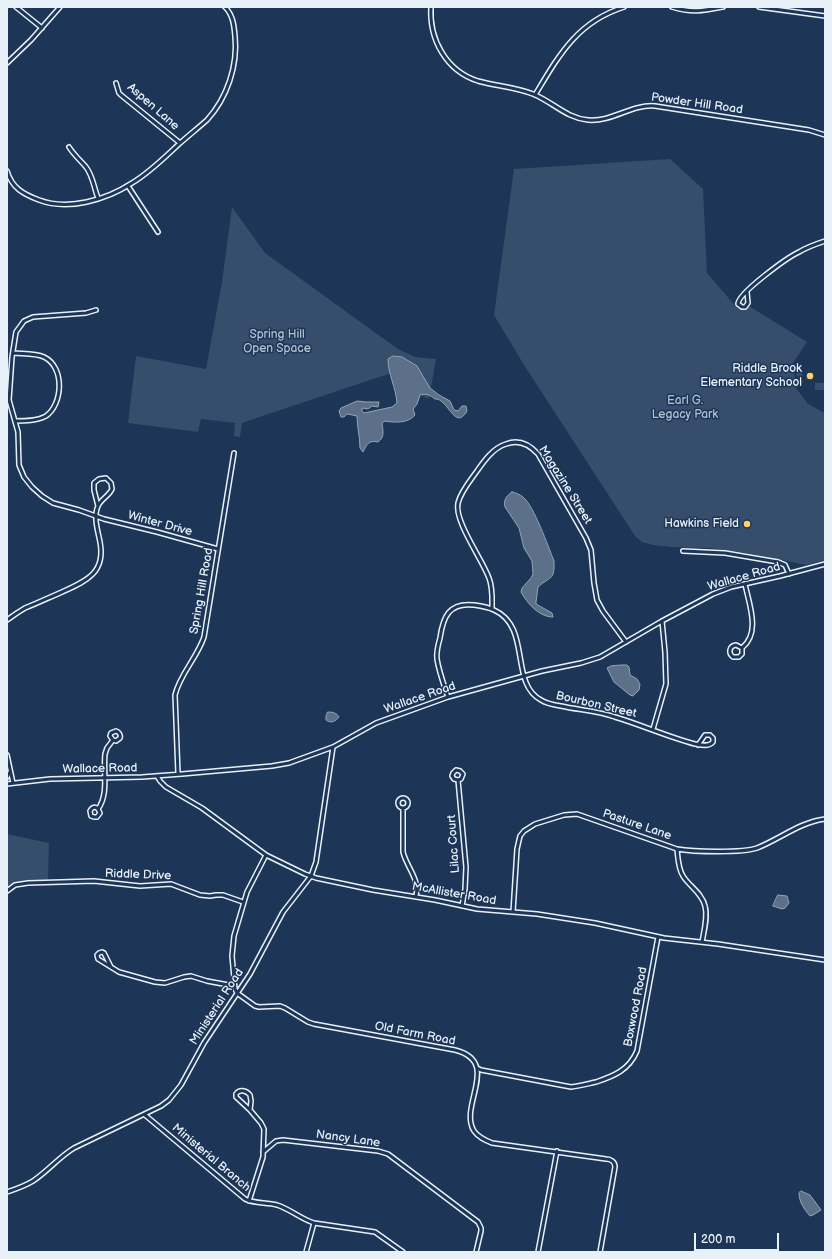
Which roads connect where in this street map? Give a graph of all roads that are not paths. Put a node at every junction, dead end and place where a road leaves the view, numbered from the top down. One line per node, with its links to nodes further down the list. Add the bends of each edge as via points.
1 (16, 7): 10 (street)
2 (60, 7): 10 (street)
3 (225, 7): 15 (street, via 232,16 236,39 236,58 230,78 213,113)
4 (431, 7): 13 (street, Powder Hill Road, via 436,41 445,58 455,68 479,81)
5 (624, 7): 13 (street, via 592,23 576,35 559,56)
6 (672, 7): 7 (street, via 695,12)
7 (722, 7)
8 (758, 7): 9 (street)
9 (825, 16)
10 (42, 28): 11 (street)
11 (7, 63)
12 (116, 83): 15 (street, Aspen Lane, via 121,95)
13 (535, 95): 14 (street, Powder Hill Road, via 569,115 588,120 608,118 636,107 649,106 809,130)
14 (825, 135)
15 (180, 143): 18 (street)
16 (69, 147): 19 (street, via 89,172)
17 (7, 171): 19 (street, via 18,190 42,201 68,205)
18 (128, 186): 19 (street); 20 (street)
19 (98, 198)
20 (158, 232)
21 (825, 241): 22 (street, via 789,257)
22 (747, 292): 22 (street, via 738,300 742,307 748,303)
23 (96, 310): 24 (street, via 36,316 27,320 16,332)
24 (13, 353): 25 (street, via 8,394); 25 (street, via 37,355 46,359 55,368 59,380 55,403 48,414 36,420)
25 (15, 421): 28 (street, Winter Drive, via 19,438 19,465 27,483 53,503)
26 (234, 453): 29 (street, Spring Hill Road)
27 (98, 506): 27 (street, via 94,483 106,478 112,489); 28 (street)
28 (96, 517): 29 (street, Winter Drive); 35 (street, via 101,557 93,575 83,583 25,608)
29 (218, 549): 47 (street, Spring Hill Road, via 203,638 175,695)
30 (683, 551): 32 (street, via 719,553 778,562 785,565)
31 (825, 564): 32 (street, Wallace Road)
32 (789, 574): 33 (street, Wallace Road)
33 (745, 584): 36 (street, Wallace Road, via 713,594); 38 (street, via 752,631)
34 (492, 609): 37 (street, Magazine Street, via 489,578 461,521 458,502 468,484 492,453 503,445 522,442 538,454 586,538 591,550 597,600); 39 (street, via 507,619 514,630); 40 (street, via 471,605 458,606 452,609 444,620 437,656)
35 (7, 620)
36 (662, 621): 37 (street, Wallace Road); 41 (street, via 666,684)
37 (626, 642): 39 (street, Wallace Road, via 609,653 591,660)
38 (742, 648): 38 (street, via 739,645 732,646 730,654 739,657 743,652)
39 (524, 676): 40 (street, Wallace Road); 41 (street, Bourbon Street, via 528,687 541,700 614,716)
40 (448, 697): 44 (street, Wallace Road, via 376,723)
41 (653, 729): 43 (street, Bourbon Street)
42 (113, 740): 50 (street, via 105,754)
43 (698, 745): 43 (street, via 709,745 713,738 705,735)
44 (333, 747): 47 (street, Wallace Road, via 283,765); 59 (street, Ministerial Road, via 316,862)
45 (7, 755): 46 (street)
46 (10, 772): 49 (street); 52 (street)
47 (178, 774): 48 (street, Wallace Road)
48 (157, 776): 50 (street, Wallace Road); 58 (street, McAllister Road, via 166,787 196,804)
49 (7, 778)
50 (104, 778): 52 (street, Wallace Road); 55 (street, via 104,797)
51 (458, 780): 63 (street, Lilac Court, via 466,867)
52 (14, 783): 53 (street, Wallace Road)
53 (7, 784)
54 (403, 808): 61 (street, via 403,852 416,882)
55 (98, 809)
56 (825, 819): 57 (street, Pasture Lane, via 810,822 750,850)
57 (677, 849): 64 (street, Pasture Lane, via 577,814 564,815 535,824 524,831 518,842); 66 (street, via 683,875 706,907)
58 (266, 855): 59 (street, McAllister Road); 62 (street)
59 (311, 876): 61 (street, McAllister Road, via 373,890); 70 (street, Ministerial Road, via 283,912)
60 (7, 891): 62 (street, Riddle Drive, via 15,885 28,883 94,882 140,886 168,883 200,895 223,895)
61 (416, 896): 63 (street, McAllister Road)
62 (243, 902): 69 (street, via 232,949)
63 (462, 906): 64 (street, McAllister Road)
64 (513, 912): 65 (street, McAllister Road, via 595,923)
65 (658, 937): 66 (street, McAllister Road); 71 (street, Boxwood Road, via 637,1051 621,1072 571,1087)
66 (702, 942): 67 (street, McAllister Road)
67 (825, 960)
68 (111, 967): 68 (street, via 98,959 97,955 103,952); 69 (street, via 122,973 158,983 191,976)
69 (234, 986): 70 (street)
70 (237, 993): 71 (street, Old Farm Road, via 255,1006 283,1007 314,1024 460,1051 471,1057); 73 (street, Ministerial Road, via 204,1043 178,1091 166,1102)
71 (477, 1068): 74 (street, via 478,1078 471,1120 478,1136 492,1143)
72 (250, 1110): 72 (street, via 250,1094 240,1090 236,1097); 75 (street, via 263,1127)
73 (145, 1114): 76 (street, Ministerial Road, via 74,1148 33,1181); 77 (street, Ministerial Branch)
74 (557, 1151): 82 (street); 83 (street, via 609,1159 614,1163)
75 (263, 1152): 77 (street); 81 (street, Nancy Lane, via 276,1141 283,1140 385,1153 476,1220 481,1228)
76 (7, 1192)
77 (249, 1201): 78 (street, Ministerial Branch, via 277,1205)
78 (314, 1223): 79 (street); 80 (street, Ministerial Branch, via 375,1232)
79 (306, 1252)
80 (403, 1252)
81 (476, 1252)
82 (538, 1252)
83 (600, 1252)

